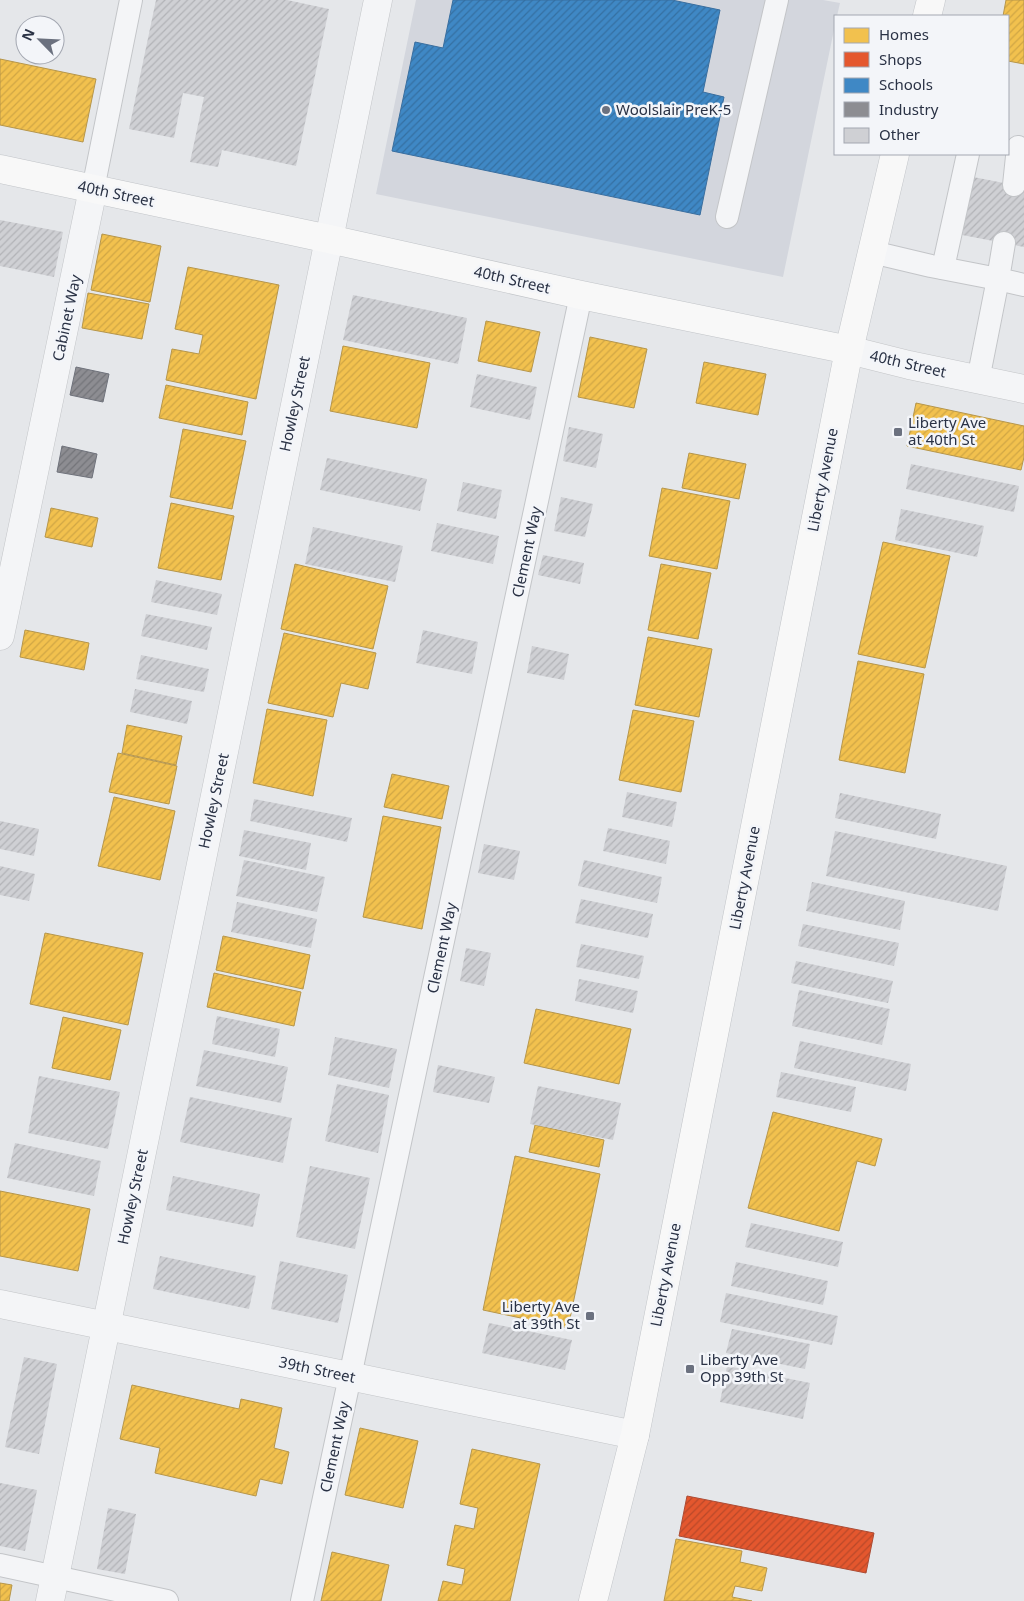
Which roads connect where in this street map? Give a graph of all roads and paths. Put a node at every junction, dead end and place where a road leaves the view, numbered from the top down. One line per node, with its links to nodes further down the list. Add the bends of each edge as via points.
1 (131, 0): 11 (lane, Cabinet Way)
2 (378, 0): 13 (street, Howley Street)
3 (777, 0): 12 (lane)
4 (931, 0): 5 (main road)
5 (927, 15)
6 (1017, 147): 10 (lane)
7 (895, 155): 15 (main road, Liberty Avenue)
8 (968, 155): 16 (lane)
9 (0, 169): 11 (main road, 40th Street)
10 (1014, 185)
11 (93, 189): 13 (main road, 40th Street); 23 (street, Cabinet Way)
12 (727, 217)
13 (329, 239): 19 (main road, 40th Street); 25 (street, Howley Street)
14 (1004, 243): 17 (lane)
15 (872, 252): 16 (lane); 20 (main road, Liberty Avenue)
16 (943, 268): 17 (lane)
17 (998, 279): 18 (lane); 21 (lane)
18 (1024, 284)
19 (581, 295): 20 (main road, 40th Street); 26 (lane, Clement Way)
20 (849, 350): 21 (street, 40th Street); 27 (main road, Liberty Avenue)
21 (978, 380): 22 (street, 40th Street)
22 (1024, 389)
23 (0, 636)
24 (0, 1304): 25 (street, 39th Street)
25 (106, 1326): 26 (street, 39th Street); 29 (street, Howley Street)
26 (350, 1376): 27 (street, 39th Street); 31 (lane, Clement Way)
27 (634, 1435): 32 (main road, Liberty Avenue)
28 (0, 1565): 29 (lane)
29 (52, 1589): 30 (lane)
30 (167, 1601)
31 (302, 1601)
32 (593, 1601)

